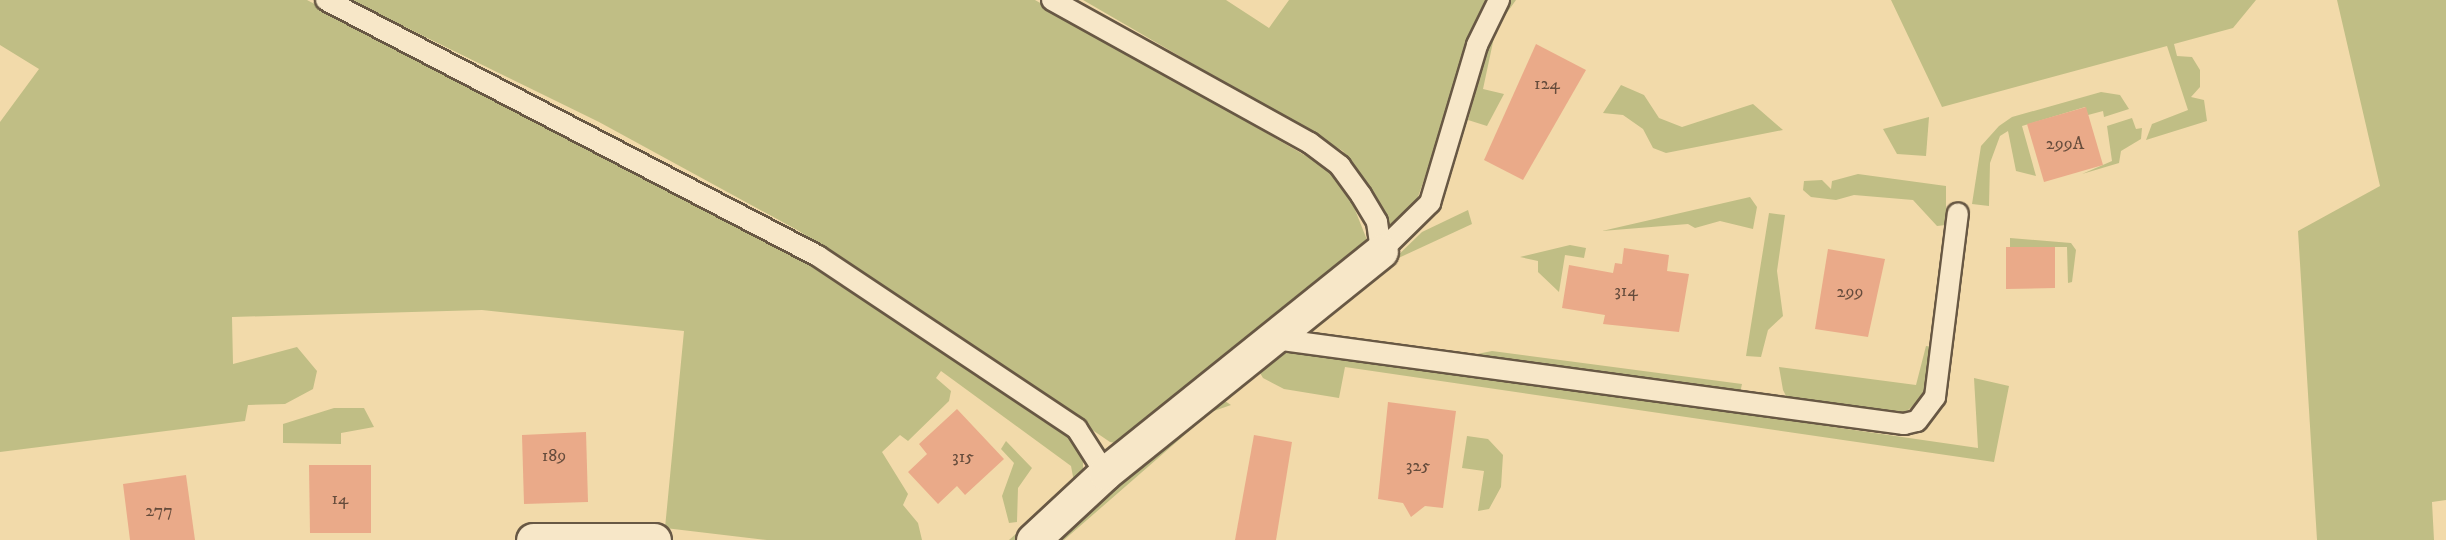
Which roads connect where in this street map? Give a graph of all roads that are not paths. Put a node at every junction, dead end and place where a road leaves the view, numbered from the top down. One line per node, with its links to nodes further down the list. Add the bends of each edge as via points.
1 (326, 0): 7 (lane, via 818,256 1077,429)
2 (1052, 0): 5 (lane, via 1310,143 1340,166 1361,195 1377,222)
3 (1499, 0): 5 (lane, via 1477,45 1430,203)
4 (1958, 213): 6 (lane, via 1935,397 1917,421 1904,424)
5 (1382, 251): 6 (street)
6 (1275, 339): 7 (street)
7 (1105, 473): 10 (street)
8 (532, 540): 9 (street)
9 (654, 540)
10 (1033, 540)

